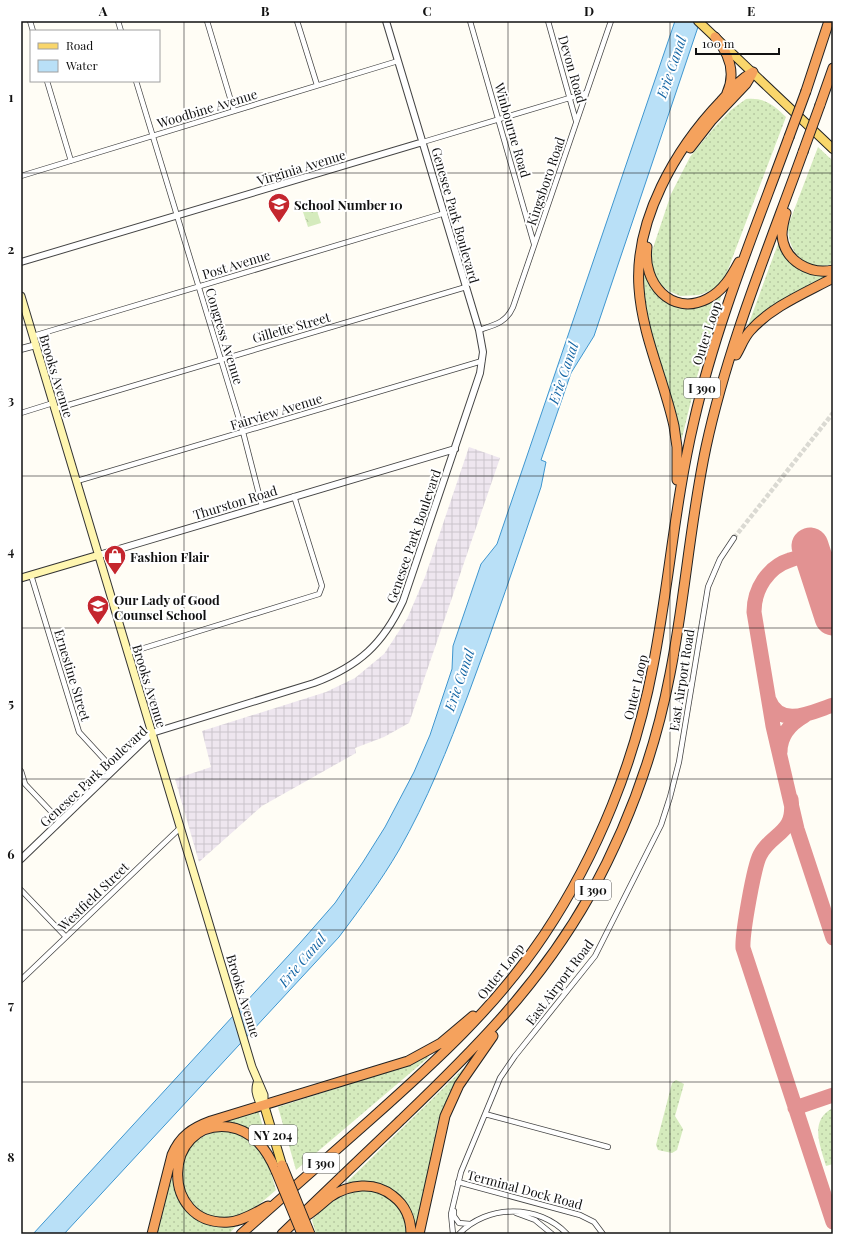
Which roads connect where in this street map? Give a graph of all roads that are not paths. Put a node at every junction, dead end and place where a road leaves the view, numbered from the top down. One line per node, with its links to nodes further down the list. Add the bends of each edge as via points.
1 (207, 21): 19 (street)
2 (297, 21): 15 (street)
3 (386, 21): 10 (street, Genesee Park Boulevard)
4 (470, 21): 20 (street, Winbourne Road)
5 (548, 21): 17 (street, Devon Road)
6 (611, 21): 16 (street, Kingsboro Road)
7 (698, 21): 9 (main road)
8 (829, 21): 30 (highway, Outer Loop / I 390, bridge)
9 (715, 37): 12 (main road); 18 (highway, via 724,49 730,64 730,82)
10 (398, 61): 15 (street, Woodbine Avenue); 23 (street, Genesee Park Boulevard)
11 (833, 68): 25 (highway, I 390, bridge)
12 (753, 72): 18 (highway, via 741,80); 24 (main road); 30 (highway, via 746,84 693,143 670,182 654,220 647,248 646,264 653,283 667,297 679,302 700,302 715,295 735,270)
13 (47, 82): 26 (street)
14 (136, 82): 22 (street, Congress Avenue)
15 (317, 85): 19 (street, Woodbine Avenue)
16 (586, 93): 17 (street, Virginia Avenue); 21 (street, Kingsboro Road)
17 (570, 98): 20 (street, Virginia Avenue); 21 (street, Devon Road)
18 (724, 98): 54 (highway, via 694,133 669,172 649,220 639,266 641,307 677,439 677,482)
19 (234, 111): 22 (street, Woodbine Avenue)
20 (498, 119): 23 (street, Virginia Avenue); 31 (street, Winbourne Road)
21 (576, 122): 31 (street, Kingsboro Road)
22 (153, 136): 26 (street, Woodbine Avenue); 29 (street, Congress Avenue)
23 (423, 142): 28 (street, Genesee Park Boulevard); 29 (street, Virginia Avenue)
24 (833, 149)
25 (803, 152): 33 (highway, via 782,232 783,242 789,255 803,266 816,271); 44 (highway, I 390)
26 (71, 161): 27 (street, Woodbine Avenue)
27 (21, 176)
28 (445, 213): 35 (street, Post Avenue); 36 (street, Genesee Park Boulevard)
29 (177, 215): 32 (street, Virginia Avenue); 35 (street, Congress Avenue)
30 (761, 215): 54 (highway, Outer Loop / I 390, via 716,340 699,398 684,467)
31 (534, 245): 38 (street, Kingsboro Road, via 510,314 500,323)
32 (21, 262)
33 (833, 270)
34 (833, 278): 44 (highway, via 759,322 746,335)
35 (198, 287): 39 (street, Post Avenue); 42 (street, Congress Avenue)
36 (466, 287): 38 (street, Genesee Park Boulevard); 42 (street, Gillette Street)
37 (21, 296): 39 (main road, Brooks Avenue)
38 (479, 330): 43 (street, Genesee Park Boulevard)
39 (33, 336): 40 (main road, Brooks Avenue)
40 (36, 345): 41 (street); 45 (main road, Brooks Avenue)
41 (21, 349)
42 (221, 359): 45 (street, Gillette Street); 47 (street, Congress Avenue)
43 (482, 361): 47 (street, Fairview Avenue); 48 (street, Genesee Park Boulevard)
44 (727, 368): 68 (highway, I 390, via 713,417 702,471 670,676 647,764 628,817 605,867 572,925)
45 (54, 406): 46 (street, Gillette Street); 49 (main road, Brooks Avenue)
46 (21, 412)
47 (243, 432): 49 (street, Fairview Avenue); 51 (street, Congress Avenue)
48 (455, 449): 50 (street, Thurston Road); 58 (street, Genesee Park Boulevard, via 403,601 384,635 369,652 349,667 314,683)
49 (76, 481): 53 (main road, Brooks Avenue)
50 (294, 496): 51 (street, Thurston Road); 57 (street, via 322,586 319,594)
51 (262, 506): 53 (street, Thurston Road)
52 (734, 538): 70 (street, East Airport Road, via 720,559 708,587 677,770 661,825 597,952 512,1060 500,1078)
53 (99, 555): 55 (main road, Thurston Road); 57 (main road, Brooks Avenue)
54 (669, 567): 66 (highway, Outer Loop / I 390, via 649,686 623,777 580,874 549,927)
55 (31, 575): 56 (main road, Thurston Road); 59 (street, Ernestine Street, via 79,732)
56 (21, 578)
57 (128, 653): 58 (main road, Brooks Avenue)
58 (152, 733): 59 (street, Genesee Park Boulevard); 62 (main road, Brooks Avenue)
59 (114, 770): 61 (street, Genesee Park Boulevard)
60 (21, 771): 61 (street, via 25,784)
61 (60, 822): 63 (street, Genesee Park Boulevard)
62 (180, 828): 65 (street, Westfield Street); 69 (main road, Brooks Avenue, via 257,1083 264,1095)
63 (21, 860)
64 (21, 890): 65 (street)
65 (66, 937): 67 (street, Westfield Street)
66 (520, 968): 69 (highway, via 461,1028 425,1053 393,1066); 74 (highway, Outer Loop / I 390, via 446,1052)
67 (21, 980)
68 (529, 987): 77 (highway, I 390, via 469,1055); 85 (highway, via 468,1070 451,1100 440,1133)
69 (264, 1104): 72 (main road, Brooks Avenue / NY 204); 79 (highway, via 202,1124 182,1138 172,1156)
70 (485, 1114): 71 (street); 73 (street, East Airport Road)
71 (608, 1147)
72 (279, 1168): 74 (highway, via 255,1138 238,1129 223,1127 204,1132 187,1144 176,1173 179,1190 188,1205 199,1215 215,1221 238,1220); 82 (highway, bridge); 83 (highway, bridge)
73 (458, 1182): 75 (street, East Airport Road); 90 (street, Terminal Dock Road, via 580,1215 594,1222)
74 (280, 1200): 80 (highway, Outer Loop / I 390)
75 (454, 1204): 78 (street, East Airport Road, via 454,1216 459,1223); 86 (street, East Airport Road, via 451,1214)
76 (505, 1212): 78 (street, via 489,1215); 88 (street, via 532,1219); 89 (street, via 522,1211 537,1214 555,1223)
77 (293, 1223): 81 (highway, I 390); 84 (highway, via 312,1214 338,1192 367,1186 382,1189 397,1200 407,1215)
78 (472, 1224): 87 (street)
79 (152, 1234)
80 (241, 1234)
81 (282, 1234)
82 (302, 1234)
83 (310, 1234)
84 (411, 1234)
85 (419, 1234)
86 (454, 1234)
87 (459, 1234)
88 (552, 1234)
89 (567, 1234)
90 (603, 1234)

